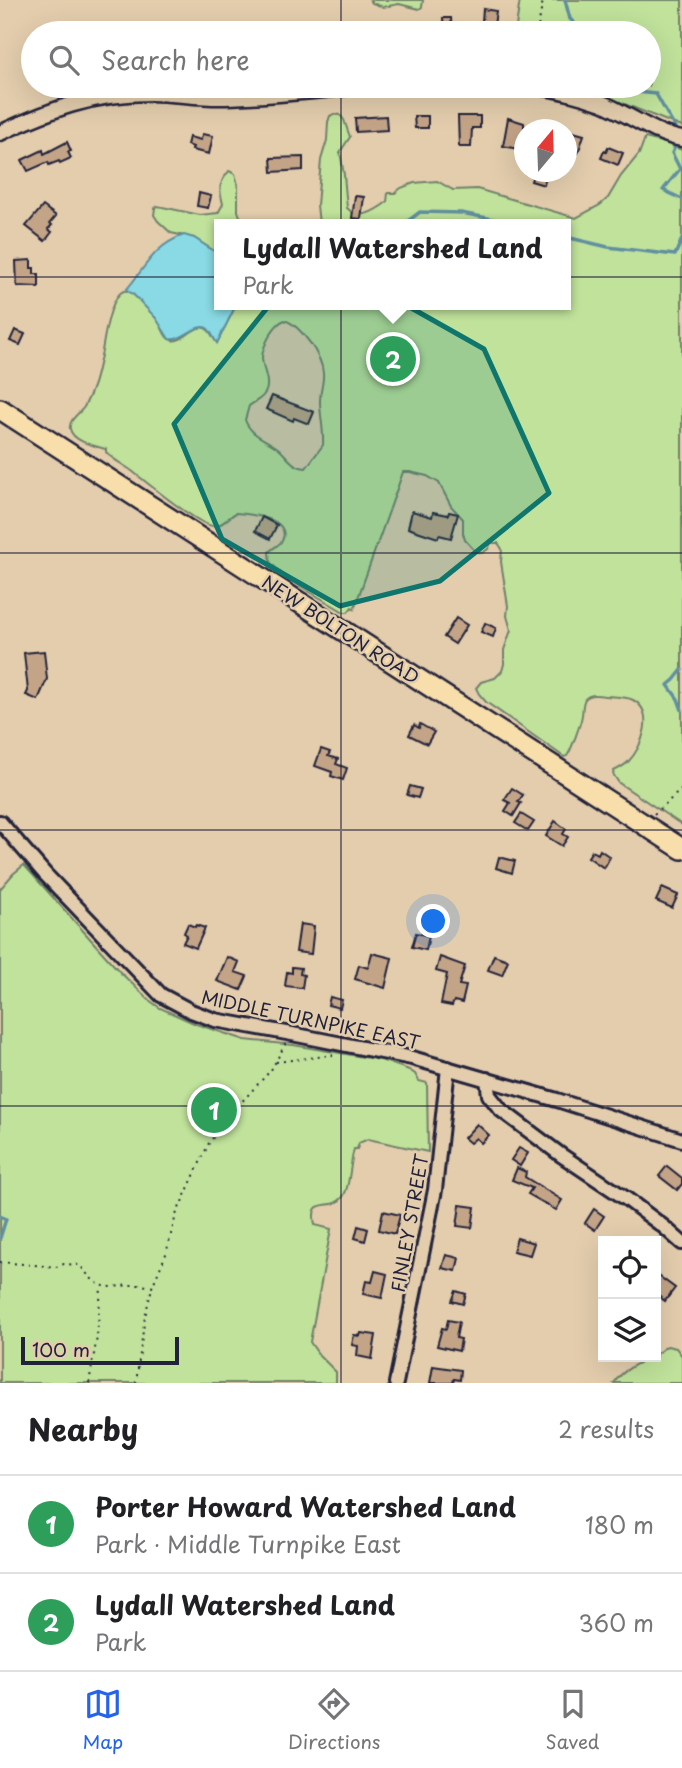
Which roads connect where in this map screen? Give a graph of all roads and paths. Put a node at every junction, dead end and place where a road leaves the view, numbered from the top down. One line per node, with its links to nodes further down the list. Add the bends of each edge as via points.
1 (543, 0): 2 (path)
2 (539, 21)
3 (94, 98): 5 (street)
4 (586, 98): 6 (street)
5 (0, 134)
6 (682, 139)
7 (0, 409): 10 (main road, NEW BOLTON ROAD)
8 (682, 789): 10 (path)
9 (0, 822): 12 (street, MIDDLE TURNPIKE EAST, via 161,995 215,1020)
10 (643, 824): 11 (main road, NEW BOLTON ROAD)
11 (682, 849)
12 (292, 1034): 14 (path); 15 (street, MIDDLE TURNPIKE EAST)
13 (341, 1054): 14 (path)
14 (275, 1062): 21 (path, via 209,1143 176,1215)
15 (448, 1068): 16 (street, MIDDLE TURNPIKE EAST); 24 (street, FINLEY STREET, via 435,1190)
16 (486, 1079): 17 (street, MIDDLE TURNPIKE EAST); 18 (street, via 489,1095 501,1110)
17 (682, 1140)
18 (682, 1244)
19 (0, 1262): 20 (path, via 80,1265)
20 (101, 1287): 21 (path); 22 (path)
21 (152, 1287): 23 (path)
22 (89, 1383)
23 (136, 1383)
24 (396, 1383)

